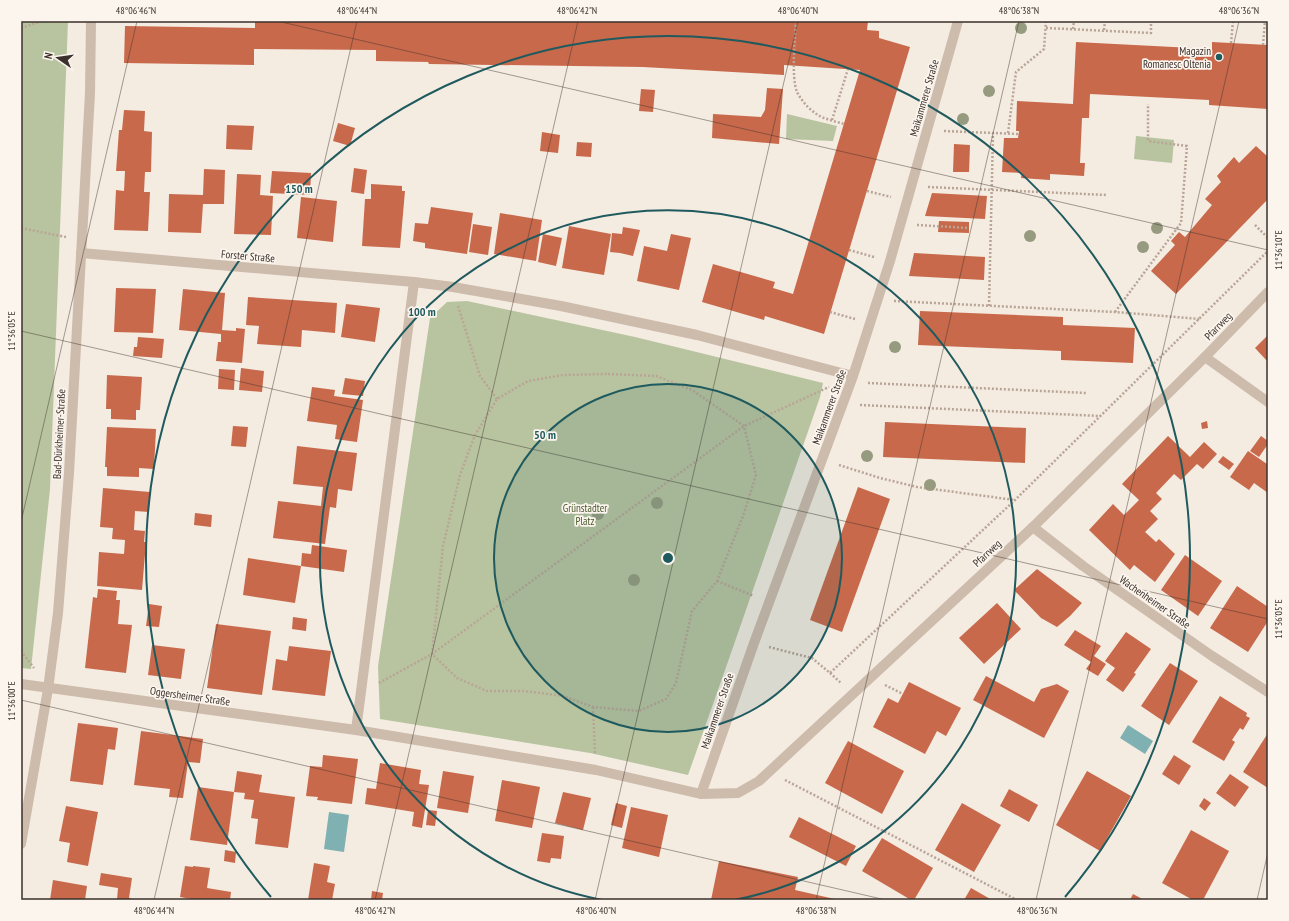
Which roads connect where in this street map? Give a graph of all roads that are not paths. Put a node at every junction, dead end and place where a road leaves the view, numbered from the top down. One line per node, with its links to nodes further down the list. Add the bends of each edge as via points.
1 (91, 21): 3 (street, Bad-Dürkheimer-Straße, via 90,93)
2 (958, 21): 7 (street, Maikammerer Straße, via 890,261)
3 (81, 253): 4 (street, Forster Straße); 11 (street, Bad-Dürkheimer-Straße, via 69,473 58,613)
4 (414, 282): 7 (street, via 561,306 697,335); 13 (street)
5 (1268, 292): 6 (street, Pfarrweg)
6 (1205, 357): 8 (street); 9 (street, Pfarrweg)
7 (852, 379): 14 (street, Maikammerer Straße, via 768,602)
8 (1268, 402)
9 (1033, 527): 12 (street, Wachenheimer Straße, via 1083,566); 14 (street, Pfarrweg, via 759,781 738,793)
10 (21, 684): 11 (street, Oggersheimer Straße)
11 (48, 689): 13 (street, Oggersheimer Straße); 15 (street, Bad-Dürkheimer-Straße)
12 (1268, 692)
13 (356, 730): 14 (street, via 596,770)
14 (701, 794)
15 (21, 844)

